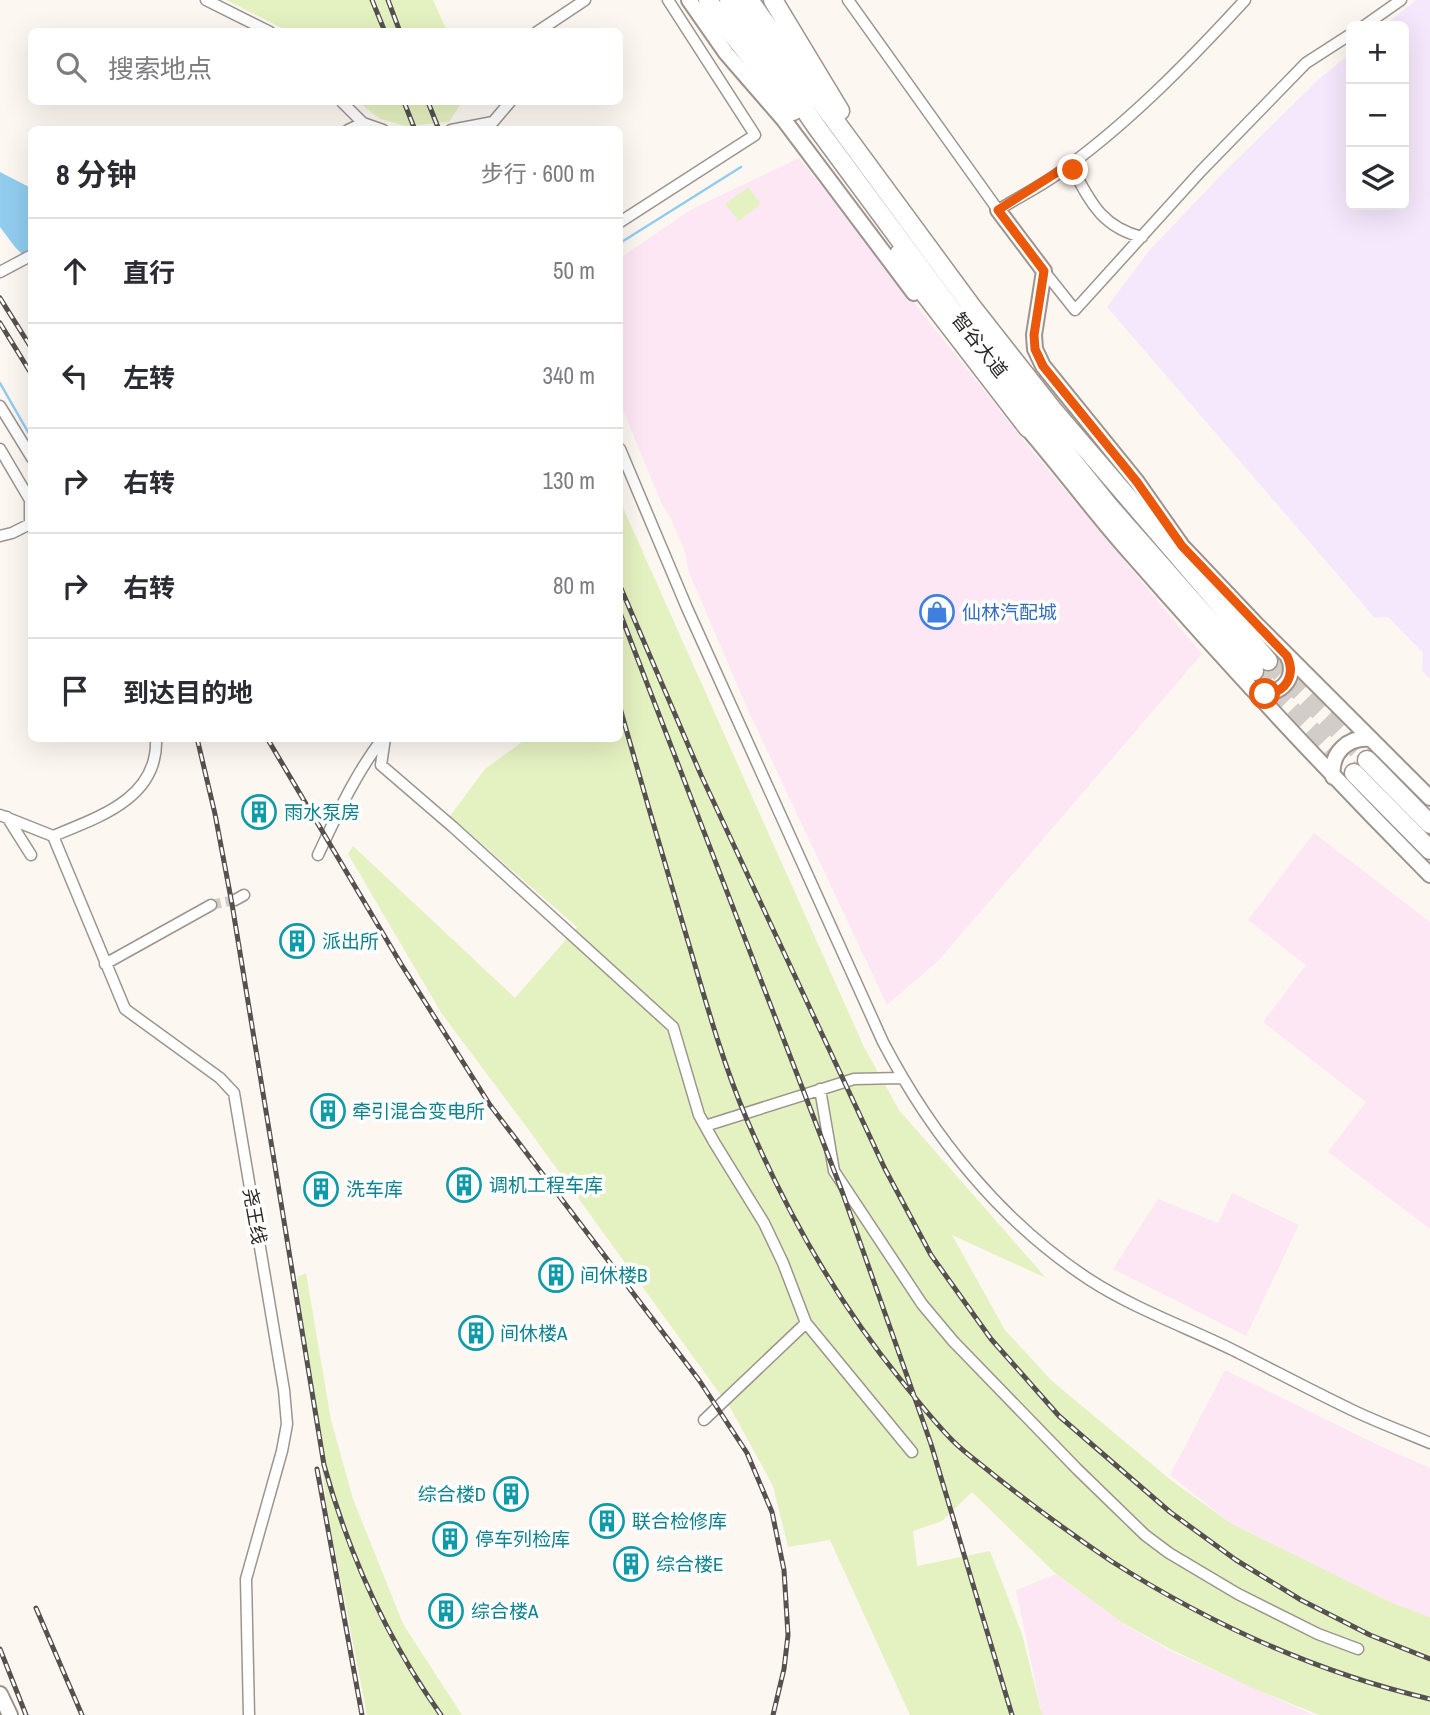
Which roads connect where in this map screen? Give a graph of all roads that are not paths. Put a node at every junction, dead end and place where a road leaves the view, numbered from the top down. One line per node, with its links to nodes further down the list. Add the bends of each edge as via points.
1 (206, 0): 12 (street)
2 (585, 0): 13 (street)
3 (668, 0): 24 (street, via 755,135)
4 (689, 0): 31 (main road, via 955,347)
5 (708, 0): 10 (highway)
6 (773, 0): 25 (highway)
7 (849, 0): 23 (street)
8 (1245, 0): 21 (street, via 1132,113)
9 (1401, 0): 11 (street)
10 (738, 7): 22 (highway, via 807,128); 25 (highway, 智谷大道)
11 (1371, 21)
12 (262, 28)
13 (543, 28)
14 (1346, 37): 26 (street, via 1306,63)
15 (345, 105): 17 (street)
16 (507, 105): 20 (street)
17 (363, 123): 18 (street); 19 (street)
18 (357, 126)
19 (372, 126)
20 (488, 126)
21 (1070, 164): 23 (street); 26 (street, via 1085,192 1114,227)
22 (866, 194): 31 (highway, via 911,276); 39 (highway, 智谷大道, via 1107,505)
23 (998, 210): 28 (main road)
24 (623, 220)
25 (909, 222): 38 (highway); 39 (highway, 智谷大道, via 1053,410)
26 (1142, 237): 28 (street, via 1075,310)
27 (28, 257): 29 (street)
28 (1044, 271): 38 (main road, via 1034,335 1043,366 1137,482)
29 (0, 272)
30 (0, 406): 33 (street)
31 (1028, 428): 39 (main road, via 1131,555)
32 (0, 449): 35 (street)
33 (28, 452)
34 (623, 456): 57 (street, via 687,608)
35 (28, 497)
36 (28, 525): 37 (street)
37 (0, 536)
38 (1182, 546): 39 (main road)
39 (1263, 667): 40 (main road); 46 (main road)
40 (1371, 739): 46 (main road, via 1355,740 1342,748 1333,764); 47 (main road)
41 (156, 742): 50 (street, via 157,757 139,790 88,822)
42 (381, 742): 53 (street, via 351,787)
43 (384, 742): 59 (street, via 381,765 673,1027)
44 (1367, 760): 49 (highway)
45 (1354, 773): 51 (highway)
46 (1333, 777): 54 (main road)
47 (1430, 798)
48 (3, 816): 50 (street); 52 (street)
49 (1430, 824)
50 (53, 836): 56 (street, 尧王线)
51 (1430, 850)
52 (31, 855)
53 (318, 855)
54 (1430, 876)
55 (211, 905): 56 (street)
56 (104, 964): 67 (street, 尧王线, via 125,1009 234,1093 287,1424 246,1579)
57 (901, 1078): 58 (street, via 854,1079); 62 (street, via 959,1160 1012,1219 1092,1281 1352,1410)
58 (820, 1089): 59 (street); 64 (street, via 834,1171 922,1304 953,1341 1145,1535 1238,1594)
59 (705, 1126): 60 (street, via 764,1223)
60 (806, 1323): 61 (street); 63 (street)
61 (704, 1420)
62 (1430, 1443)
63 (912, 1452)
64 (1359, 1649)
65 (0, 1694): 66 (main road)
66 (10, 1715)
67 (249, 1715)

